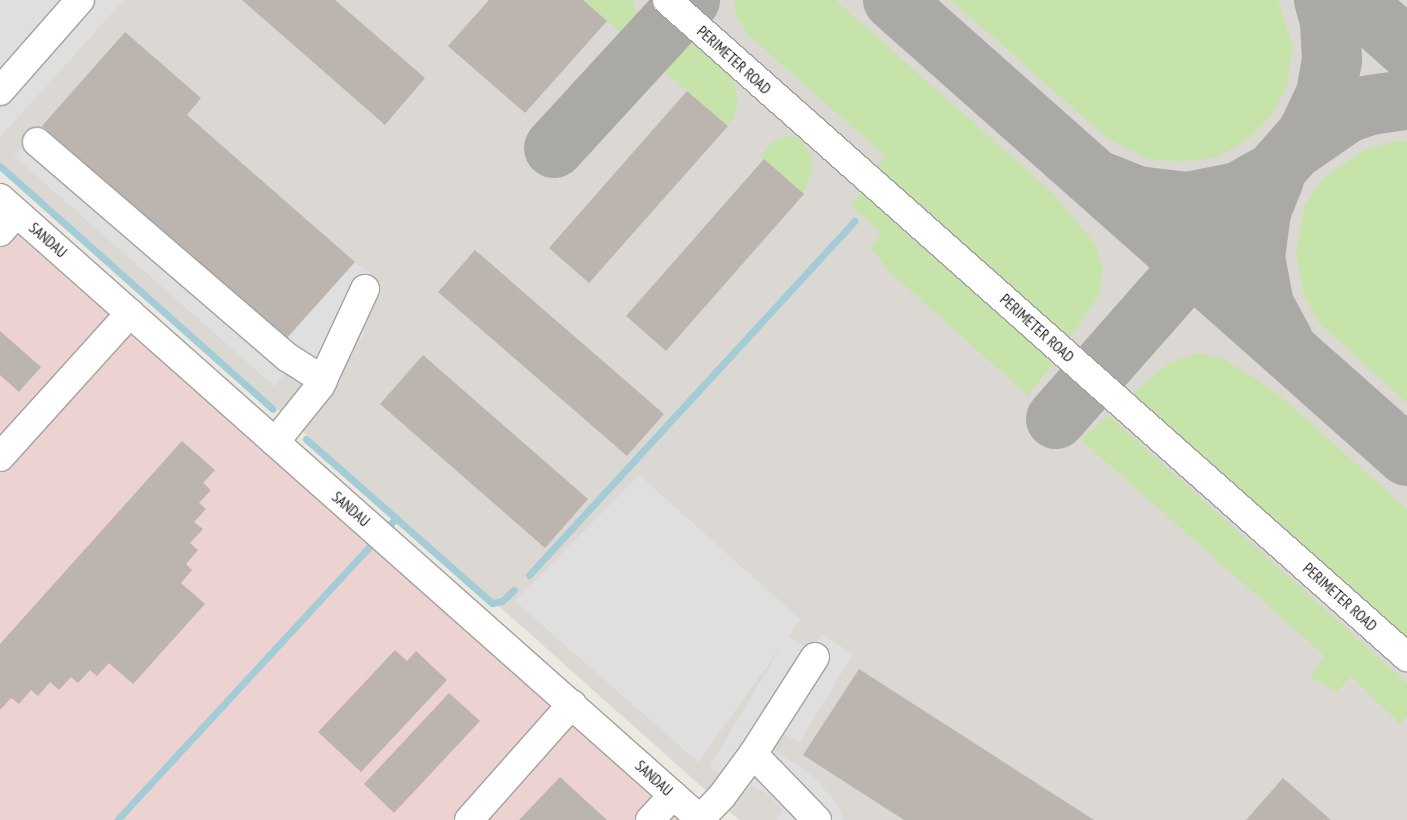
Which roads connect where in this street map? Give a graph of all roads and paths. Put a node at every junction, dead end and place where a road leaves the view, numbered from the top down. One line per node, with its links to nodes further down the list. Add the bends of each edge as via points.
1 (80, 0): 3 (street)
2 (666, 0): 12 (street, PERIMETER ROAD)
3 (0, 91)
4 (37, 142): 8 (street, via 287,358)
5 (6, 214): 7 (street, SANDAU)
6 (365, 289): 8 (street)
7 (130, 313): 9 (street, SANDAU); 10 (street)
8 (323, 380): 9 (street)
9 (275, 442): 13 (street, SANDAU)
10 (0, 457)
11 (815, 657): 14 (street)
12 (1407, 657)
13 (572, 704): 15 (street, SANDAU); 16 (street)
14 (753, 754): 18 (street); 19 (street)
15 (673, 795): 17 (street); 18 (street, SANDAU)
16 (469, 820)
17 (650, 820)
18 (700, 820)
19 (817, 820)

